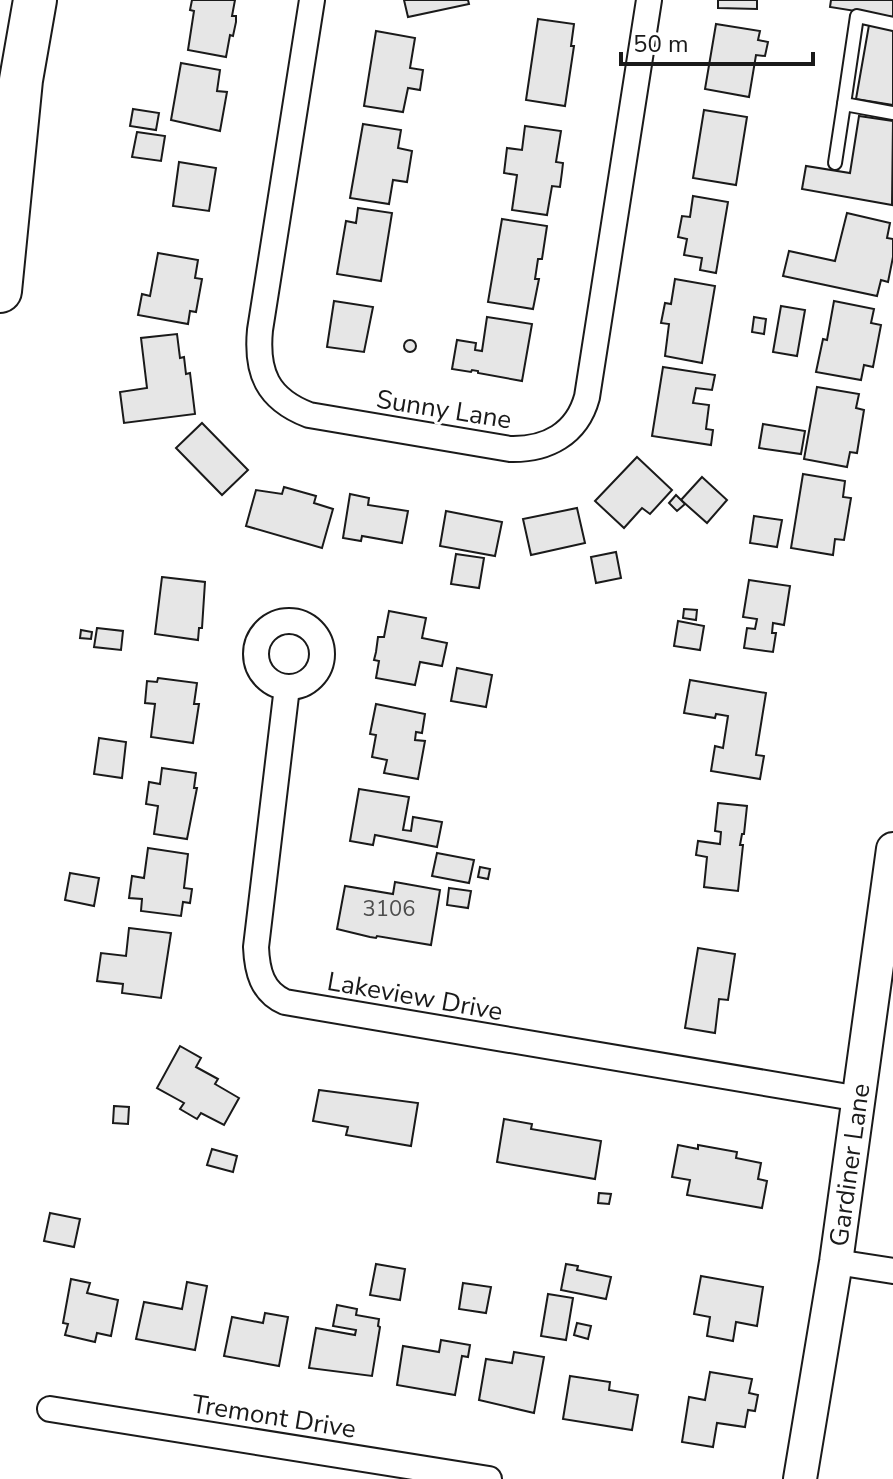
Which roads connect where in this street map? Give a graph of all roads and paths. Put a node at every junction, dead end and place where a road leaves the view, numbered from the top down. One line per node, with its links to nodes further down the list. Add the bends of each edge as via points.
1 (35, 0): 8 (highway, via 21,80)
2 (312, 0): 3 (street, Sunny Lane, via 260,330 263,375 280,399 309,415 526,450 564,434 587,397)
3 (649, 0)
4 (893, 24): 5 (lane, via 857,16)
5 (844, 104): 6 (lane); 7 (lane)
6 (893, 113)
7 (835, 163)
8 (0, 291)
9 (287, 687): 11 (street, Lakeview Drive, via 256,947 256,961 271,996)
10 (893, 852): 11 (main road, Gardiner Lane)
11 (860, 1099): 12 (main road, Gardiner Lane)
12 (836, 1262): 13 (street); 16 (main road, Gardiner Lane)
13 (893, 1271)
14 (50, 1409): 15 (street, Tremont Drive)
15 (489, 1479)
16 (800, 1479)

